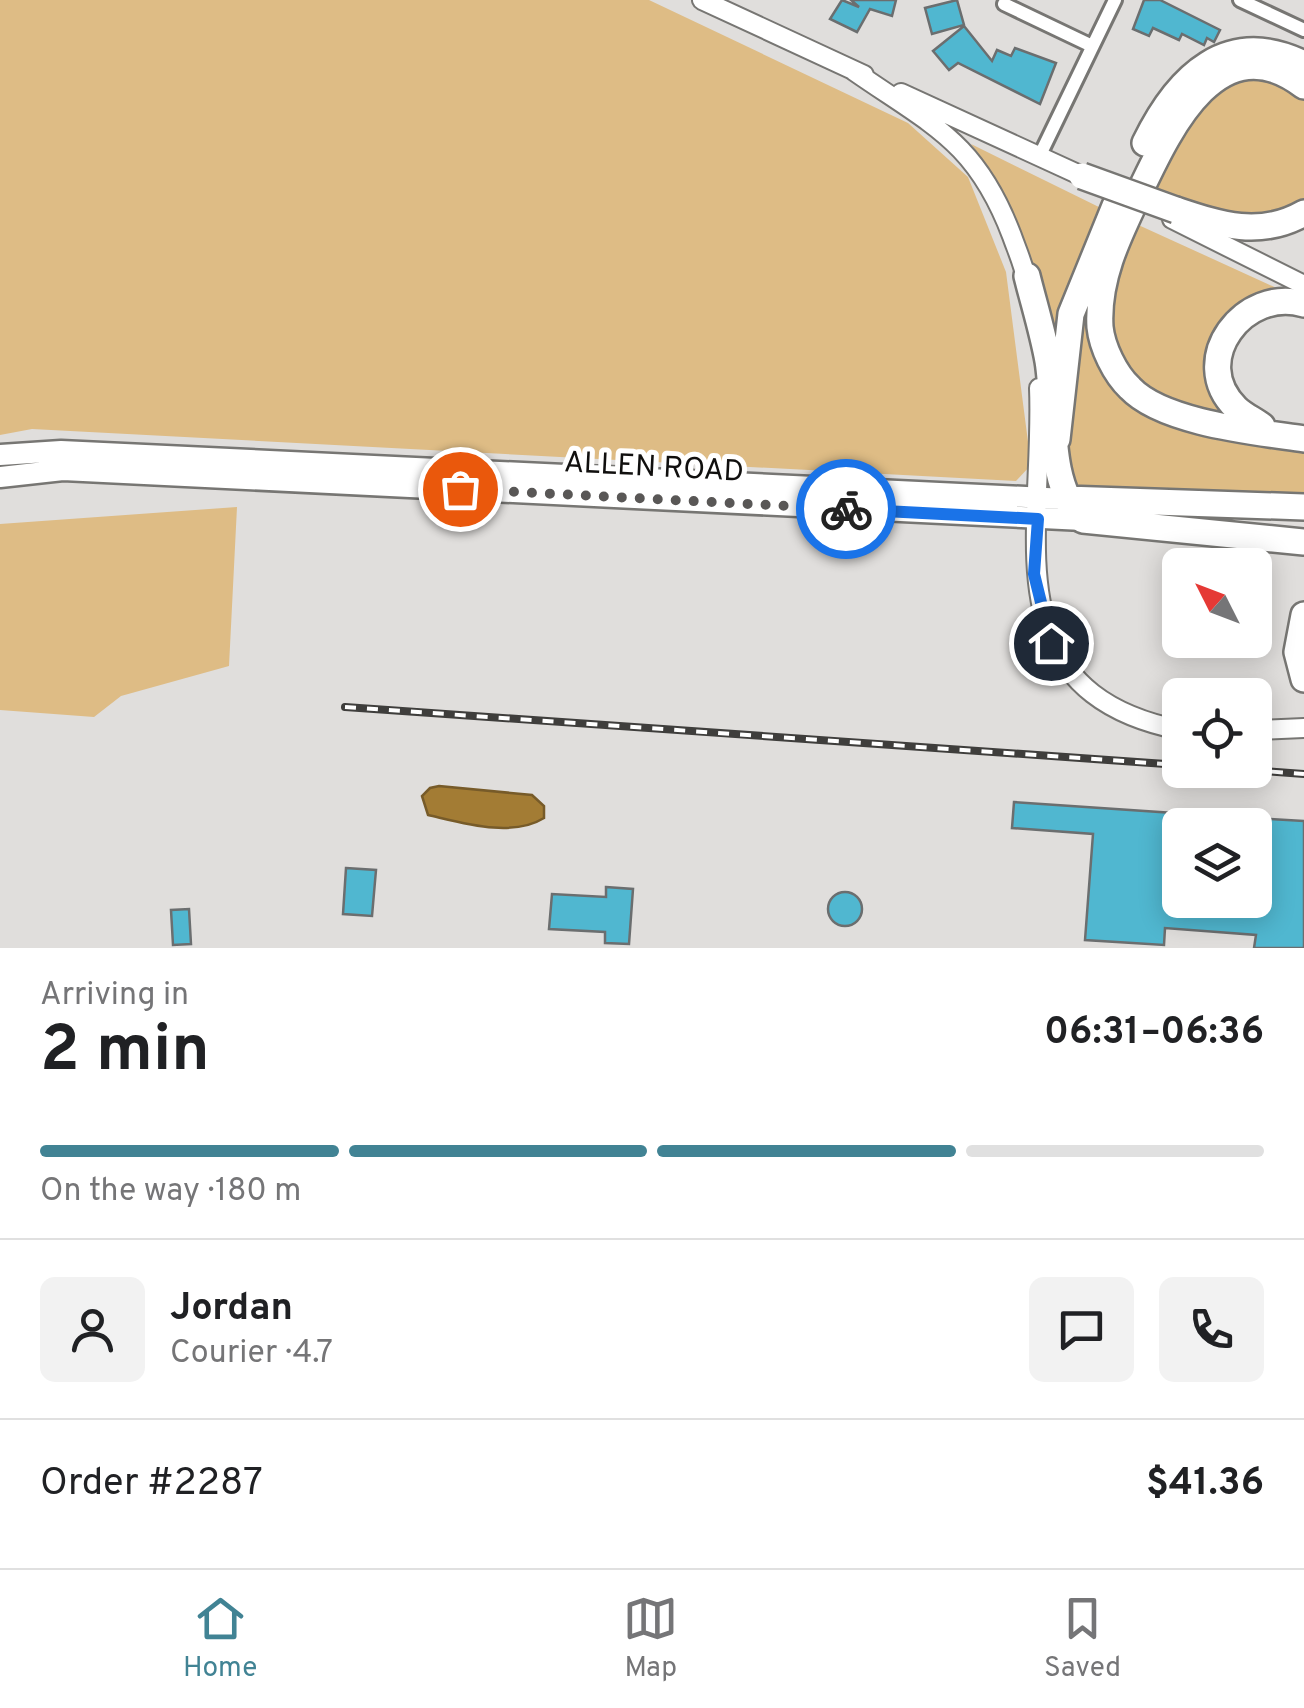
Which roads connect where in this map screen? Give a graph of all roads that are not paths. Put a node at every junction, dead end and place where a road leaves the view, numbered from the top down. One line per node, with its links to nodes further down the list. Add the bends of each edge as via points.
1 (702, 0): 8 (main road)
2 (1115, 0): 6 (street)
3 (1240, 0): 5 (street)
4 (1004, 4): 6 (street)
5 (1304, 30)
6 (1092, 46): 10 (street)
7 (1304, 64): 18 (highway, via 1250,49 1219,57 1164,104 1094,248 1071,314)
8 (854, 71): 10 (main road); 14 (main road, via 975,160)
9 (1304, 86): 17 (highway, via 1262,68 1228,72 1204,87 1168,133 1103,281 1100,329 1128,388 1173,413)
10 (1038, 157): 11 (main road)
11 (1082, 176): 13 (highway, bridge)
12 (1304, 213): 13 (highway, via 1286,224 1249,228)
13 (1174, 214): 15 (main road)
14 (1027, 276): 18 (highway, via 1048,359); 24 (main road, via 1038,372)
15 (1304, 285)
16 (1304, 304): 17 (highway, via 1259,304 1231,325 1220,346 1224,391)
17 (1274, 435): 19 (highway)
18 (1057, 439): 22 (highway)
19 (1304, 439)
20 (0, 455): 24 (main road, ALLEN ROAD, via 61,451)
21 (0, 477): 24 (main road, ALLEN ROAD, via 63,470)
22 (1066, 499): 23 (highway, ALLEN ROAD); 24 (main road, ALLEN ROAD); 25 (highway)
23 (1304, 507)
24 (1038, 508): 25 (main road, ALLEN ROAD); 29 (main road, via 1044,537 1038,600 1051,643 1086,690 1118,712)
25 (1083, 520): 26 (highway, ALLEN ROAD)
26 (1304, 542)
27 (1304, 615): 28 (highway, via 1296,652)
28 (1304, 678)
29 (1162, 725)
30 (1304, 728): 31 (main road)
31 (1272, 729)

